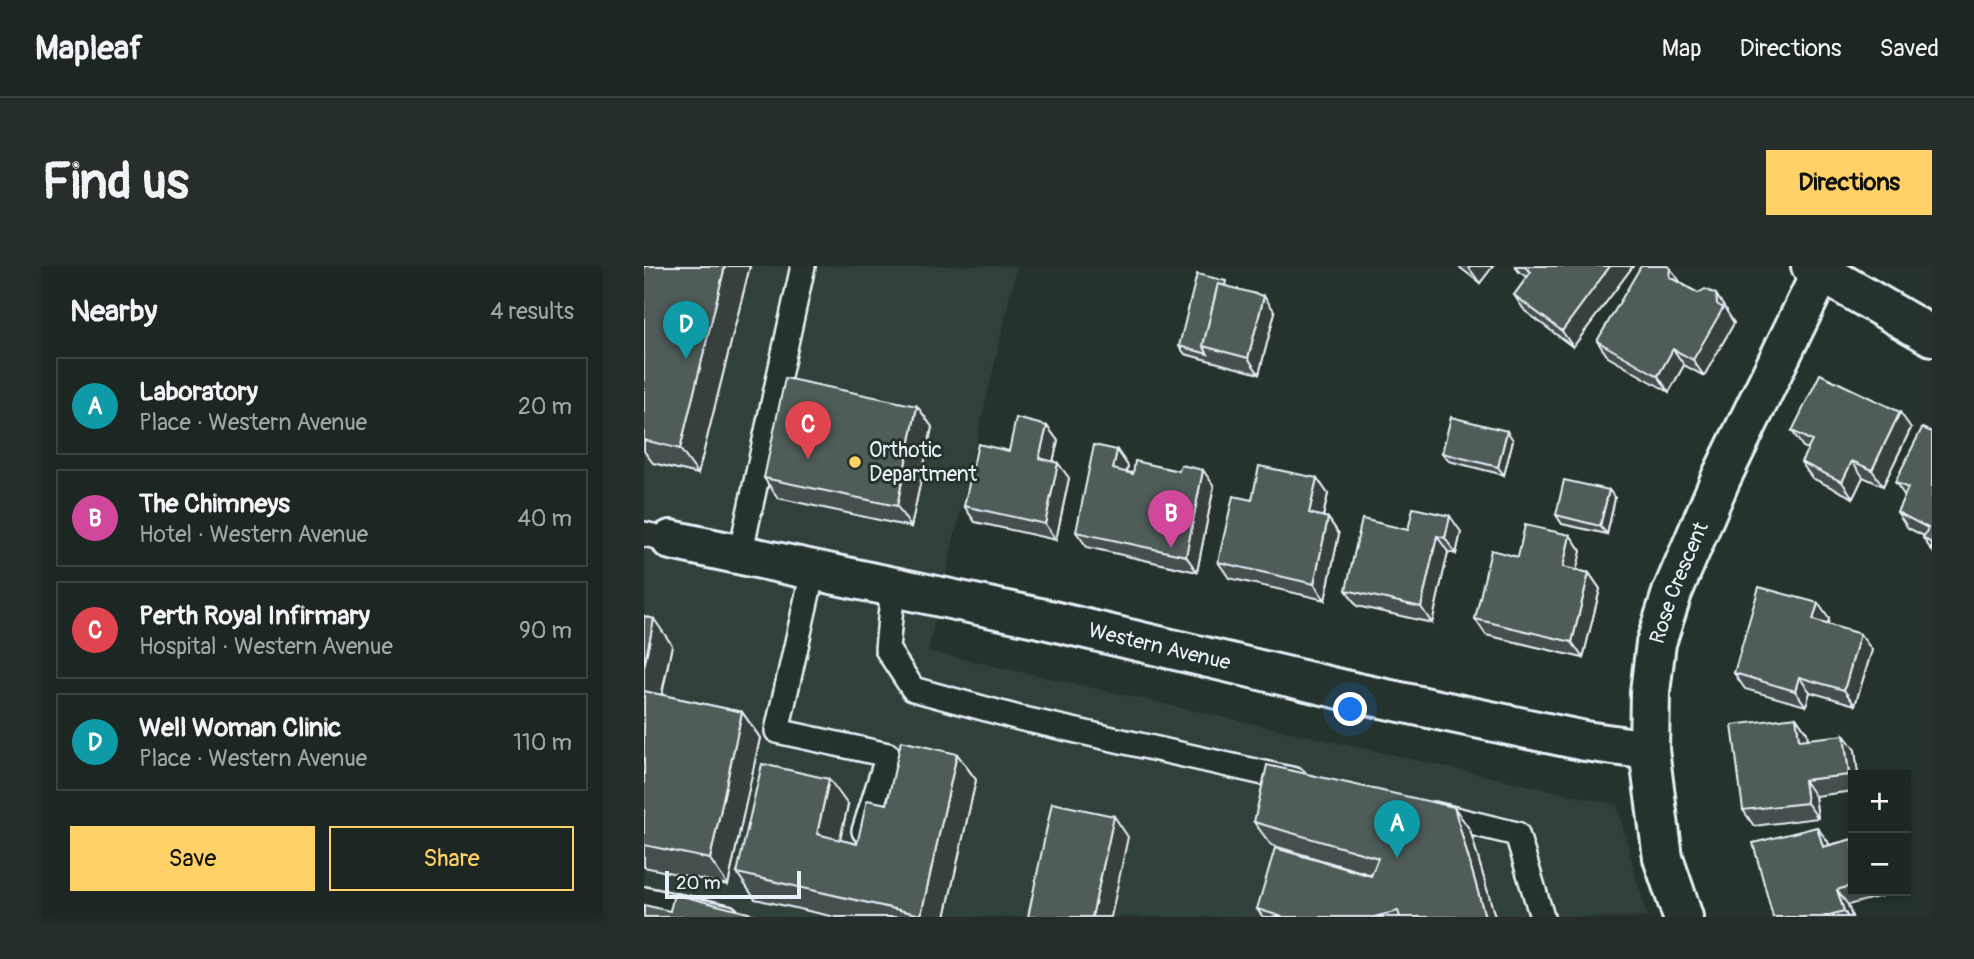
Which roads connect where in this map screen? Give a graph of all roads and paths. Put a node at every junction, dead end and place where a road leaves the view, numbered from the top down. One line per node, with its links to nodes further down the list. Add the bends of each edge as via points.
1 (803, 266): 5 (lane)
2 (1816, 269): 3 (street); 8 (street, Rose Crescent, via 1672,593 1656,643)
3 (1932, 336)
4 (657, 537): 5 (street, Western Avenue)
5 (740, 555): 6 (street, Western Avenue)
6 (813, 570): 7 (street, Western Avenue); 11 (lane, via 777,731 888,755)
7 (893, 587): 8 (street, Western Avenue, via 1353,692); 9 (lane, via 887,649 913,689)
8 (1649, 750): 15 (street, Rose Crescent, via 1663,858)
9 (1316, 785)
10 (1410, 808): 14 (lane, via 1517,834)
11 (863, 832)
12 (644, 899): 13 (lane)
13 (727, 917)
14 (1542, 917)
15 (1683, 917)

